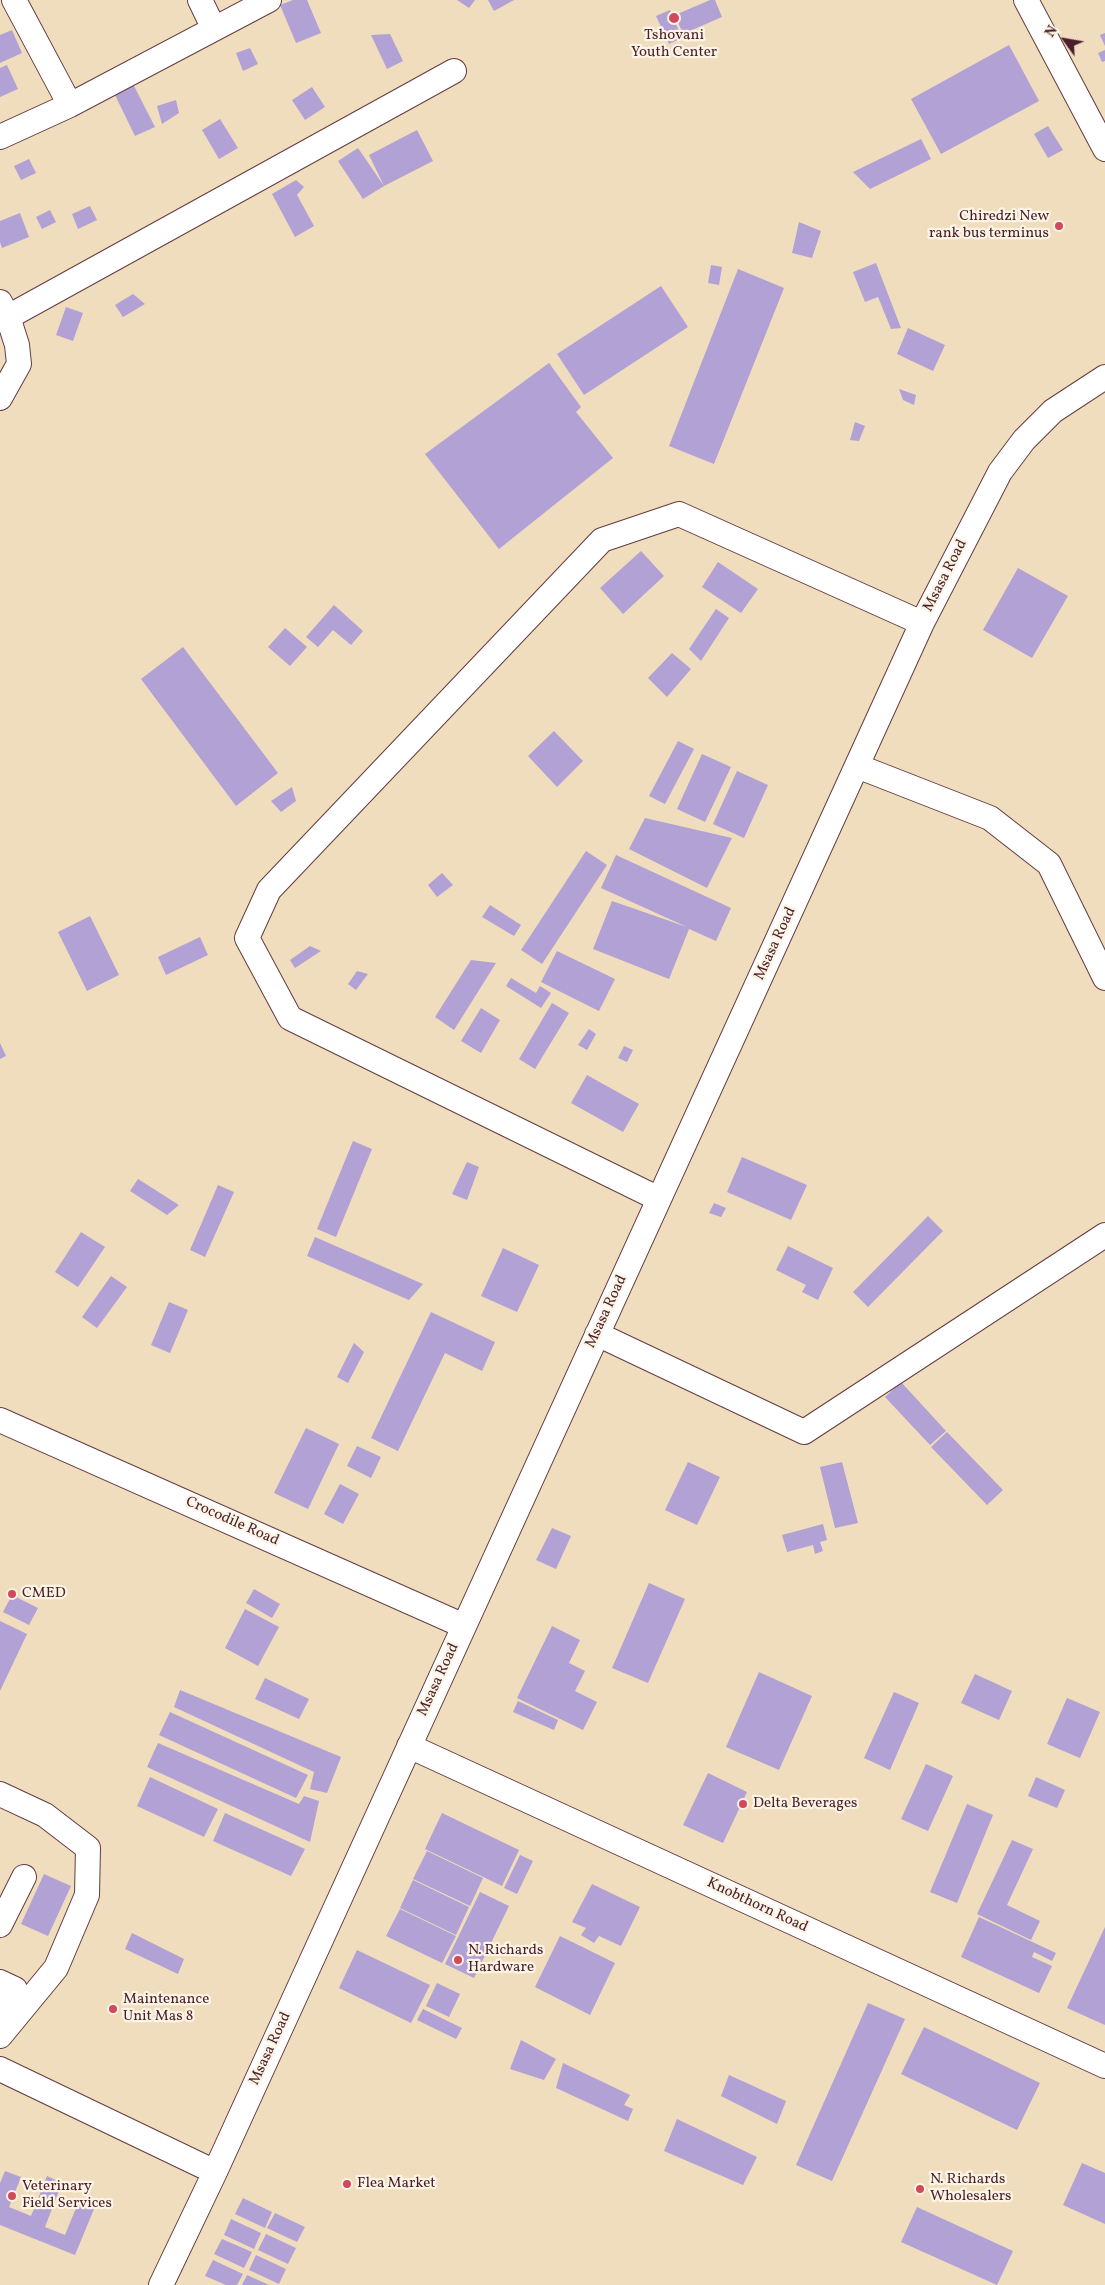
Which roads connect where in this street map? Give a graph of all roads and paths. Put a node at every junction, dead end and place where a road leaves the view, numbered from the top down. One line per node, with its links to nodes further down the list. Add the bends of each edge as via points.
1 (14, 0): 7 (street)
2 (200, 0): 5 (street)
3 (269, 0): 5 (street)
4 (1026, 0): 9 (street)
5 (214, 29): 7 (street)
6 (454, 71): 10 (street)
7 (70, 105): 8 (street)
8 (0, 137)
9 (1105, 148)
10 (4, 310): 12 (street, via 19,364)
11 (1105, 377): 13 (street, Msasa Road, via 1053,411 1024,440 1000,472)
12 (0, 398)
13 (922, 623): 14 (street, Msasa Road); 16 (street, via 679,514 602,540 269,890 248,938 290,1018)
14 (857, 766): 15 (street, via 990,818 1049,864); 16 (street, Msasa Road)
15 (1105, 978)
16 (659, 1199): 18 (street, Msasa Road)
17 (1105, 1235): 18 (street, via 804,1432)
18 (597, 1334): 20 (street, Msasa Road)
19 (0, 1420): 20 (street, Crocodile Road)
20 (464, 1626): 21 (street, Msasa Road)
21 (409, 1746): 28 (street, Knobthorn Road); 30 (street, Msasa Road)
22 (0, 1794): 27 (street, via 45,1815 88,1848 88,1895 56,1968)
23 (24, 1877): 24 (street)
24 (0, 1925)
25 (0, 1982): 26 (street, via 15,1989)
26 (0, 2019)
27 (0, 2036)
28 (1105, 2066)
29 (0, 2069): 30 (street)
30 (215, 2172): 31 (street, Msasa Road)
31 (161, 2285)

